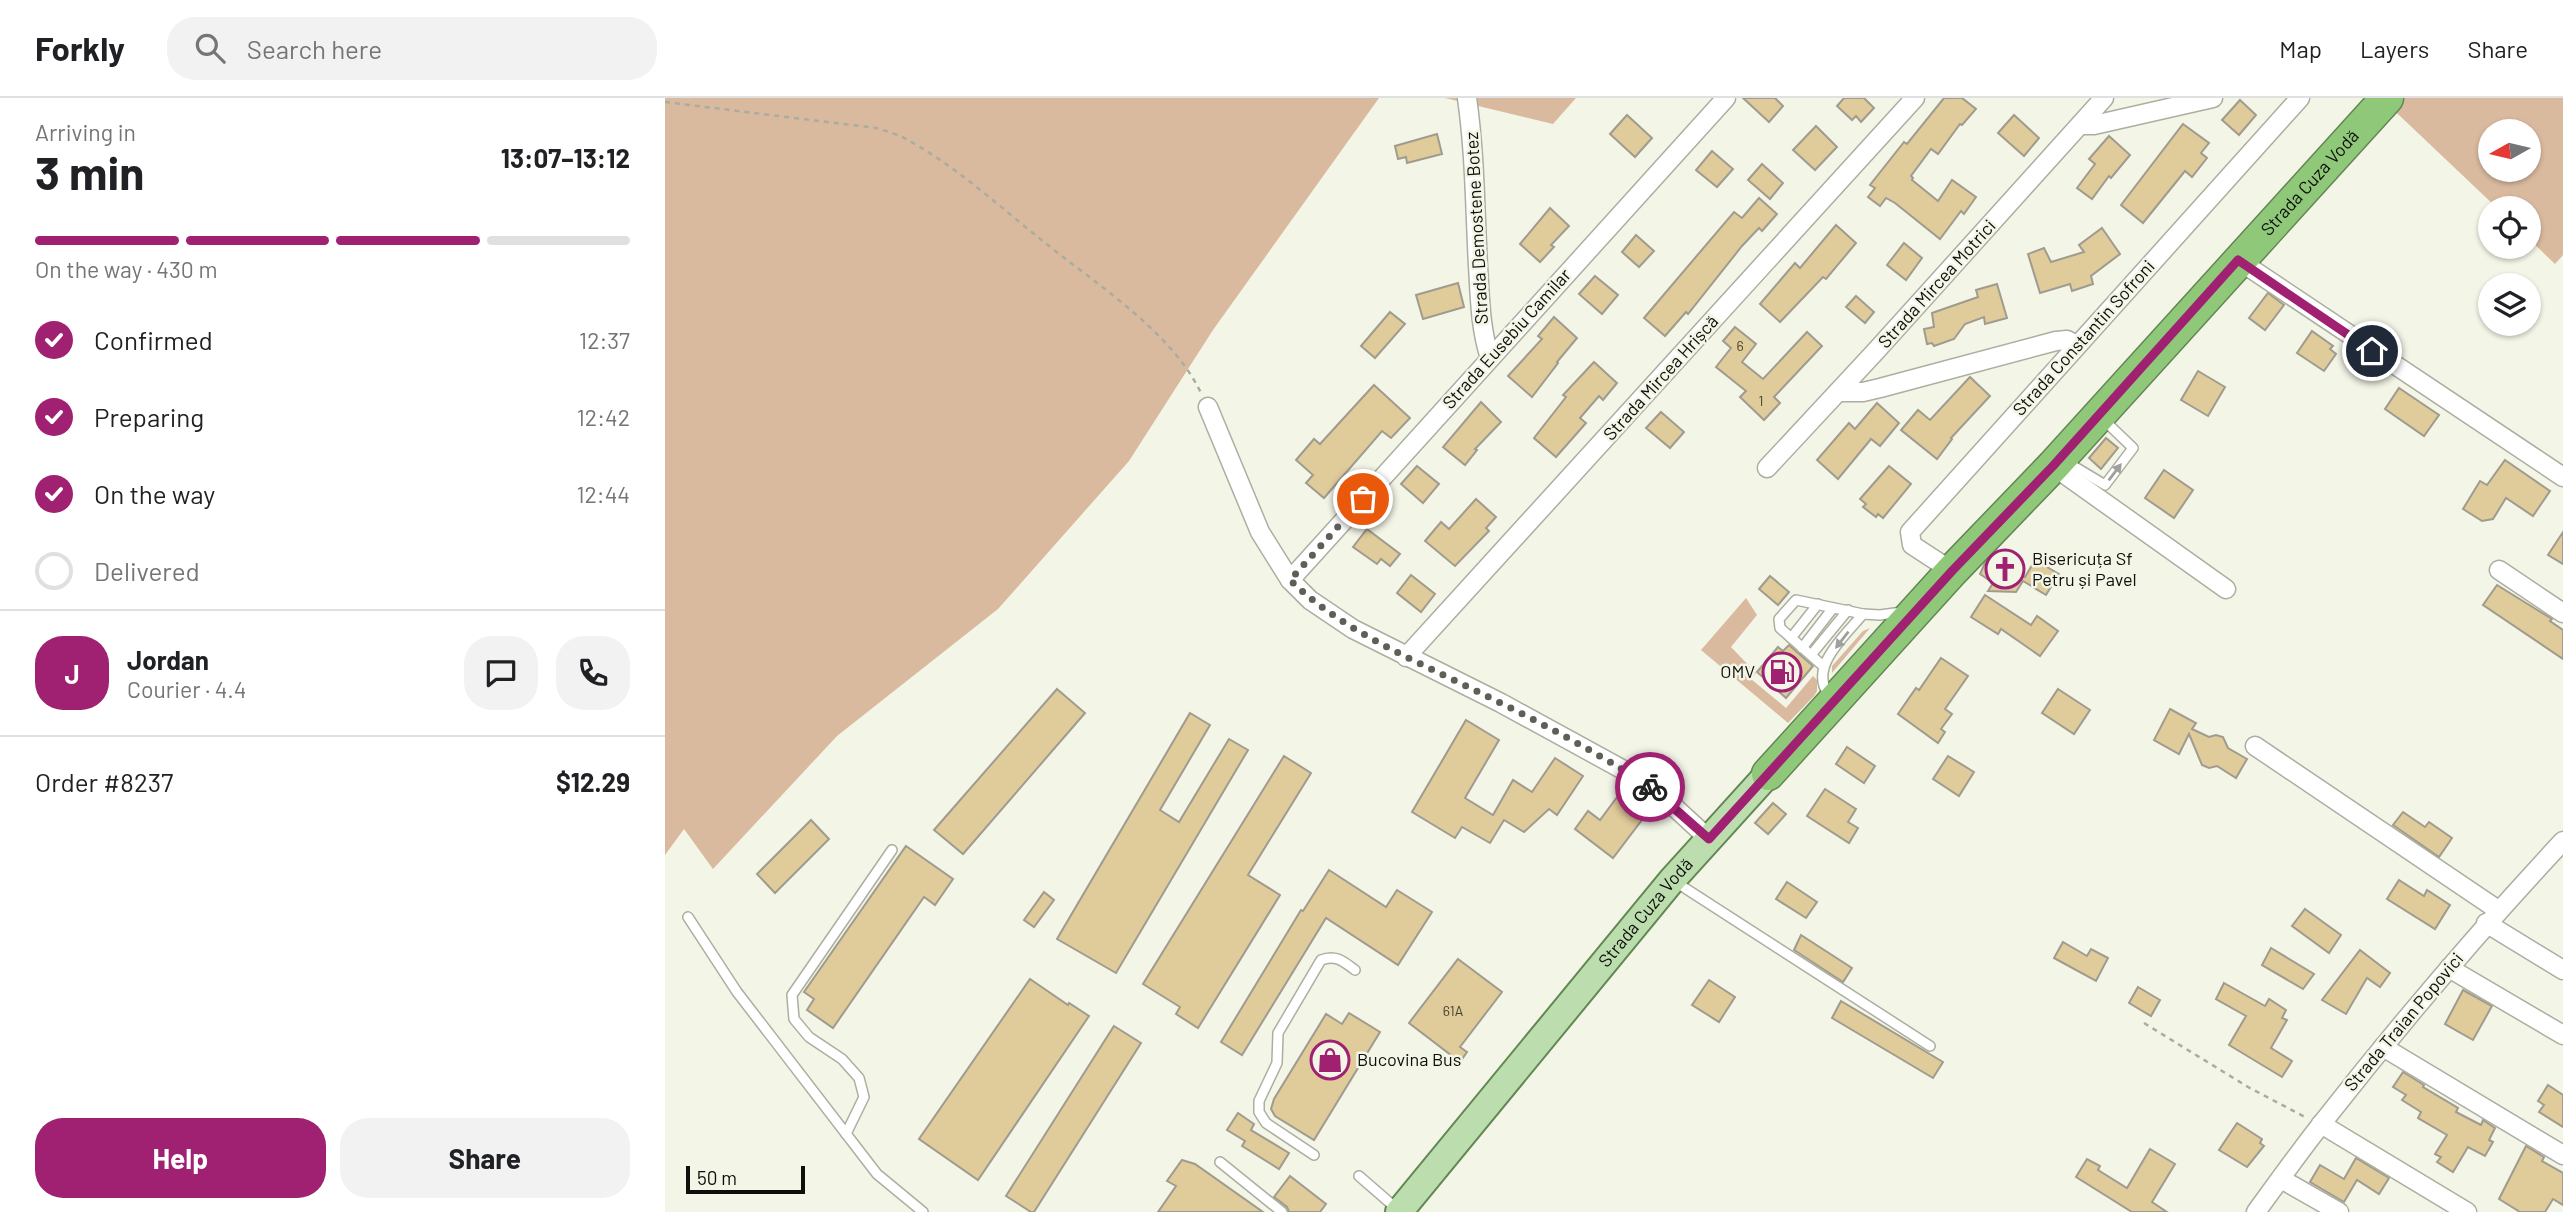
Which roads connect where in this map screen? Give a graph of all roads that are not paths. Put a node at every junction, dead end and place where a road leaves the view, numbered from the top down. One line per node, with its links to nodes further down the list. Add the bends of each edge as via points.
1 (1467, 98): 11 (street, Strada Demostene Botez, via 1474,144 1480,303)
2 (1725, 98): 11 (street, Strada Eusebiu Camilar)
3 (1915, 98): 31 (street, Strada Mircea Hrișcă)
4 (2104, 98): 8 (street, Strada Mircea Motrici)
5 (2213, 98): 8 (street)
6 (2300, 98): 10 (street, Strada Constantin Sofroni)
7 (2387, 98): 9 (highway, Strada Cuza Vodă)
8 (2080, 125): 12 (street, Strada Mircea Motrici)
9 (2238, 260): 14 (highway, Strada Cuza Vodă); 17 (street)
10 (2077, 345): 12 (street, via 2056,341 1863,392); 19 (street, Strada Constantin Sofroni, via 1910,532 1912,545)
11 (1490, 358): 20 (street, Strada Eusebiu Camilar)
12 (1838, 391): 16 (street, Strada Mircea Motrici)
13 (1208, 407): 20 (street, via 1260,532)
14 (2099, 416): 15 (highway, Strada Cuza Vodă); 15 (lane, one-way to 14, via 2105,485 2133,448)
15 (2057, 462): 19 (highway, Strada Cuza Vodă); 21 (street)
16 (1767, 468)
17 (2563, 477)
18 (2499, 570): 26 (street)
19 (1952, 571): 23 (highway, Strada Cuza Vodă)
20 (1290, 580): 31 (street, via 1330,614)
21 (2227, 589)
22 (1818, 604): 24 (lane); 28 (lane); 28 (lane, via 1796,600 1786,610 1778,625)
23 (1920, 606): 27 (lane, via 1889,614); 33 (highway, Strada Cuza Vodă)
24 (1833, 608): 25 (lane); 29 (lane)
25 (1848, 610): 27 (lane); 30 (lane)
26 (2563, 612)
27 (1863, 614): 32 (lane, one-way to 32)
28 (1791, 638): 29 (lane)
29 (1802, 648): 30 (lane)
30 (1811, 655): 32 (lane)
31 (1406, 657): 36 (street, via 1629,773 1657,791)
32 (1822, 665): 33 (lane, via 1825,688)
33 (1835, 701): 35 (highway, Strada Cuza Vodă)
34 (2255, 746): 41 (street)
35 (1768, 774): 36 (main road, Strada Cuza Vodă)
36 (1709, 839): 39 (main road, Strada Cuza Vodă)
37 (2563, 841): 41 (street, Strada Traian Popovici)
38 (892, 850): 49 (lane, via 792,995 794,1019 859,1078 864,1097)
39 (1672, 880): 46 (lane); 57 (main road, Strada Cuza Vodă)
40 (688, 916): 49 (lane, via 737,992)
41 (2492, 917): 42 (street, Strada Traian Popovici); 44 (street)
42 (2449, 968): 45 (street); 47 (street, Strada Traian Popovici)
43 (1355, 970): 50 (lane, via 1330,956 1321,960 1278,1033 1277,1063 1259,1101 1266,1123)
44 (2563, 970)
45 (2563, 1035)
46 (1930, 1046)
47 (2383, 1046): 48 (street, Strada Traian Popovici); 51 (street)
48 (2321, 1124): 54 (street, Strada Traian Popovici); 60 (street)
49 (846, 1134): 55 (lane, via 877,1174)
50 (1314, 1155)
51 (2563, 1155)
52 (1220, 1162): 56 (lane)
53 (1359, 1176): 57 (lane)
54 (2281, 1179): 58 (street, Strada Traian Popovici); 59 (street)
55 (923, 1212)
56 (1282, 1212)
57 (1400, 1212)
58 (2256, 1212)
59 (2339, 1212)
60 (2467, 1212)

